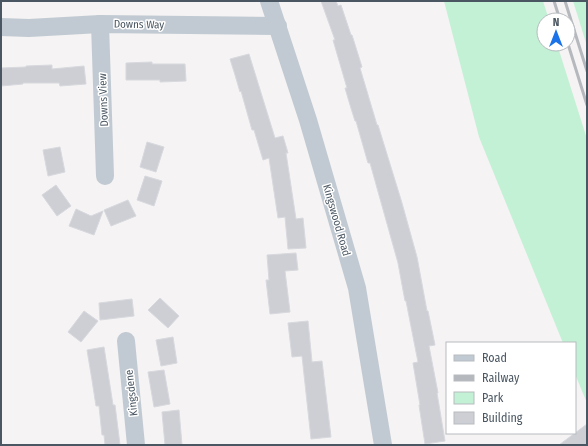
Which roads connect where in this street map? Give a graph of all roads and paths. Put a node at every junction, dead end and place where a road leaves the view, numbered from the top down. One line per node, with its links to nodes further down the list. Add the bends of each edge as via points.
1 (269, 1): 3 (street, Kingswood Road)
2 (100, 24): 3 (street, Downs Way); 4 (street, Downs Way); 5 (street, Downs View)
3 (278, 26): 8 (street, Kingswood Road, via 357,288)
4 (1, 27)
5 (105, 176)
6 (126, 341): 7 (street, Kingsdene)
7 (136, 445)
8 (384, 445)

